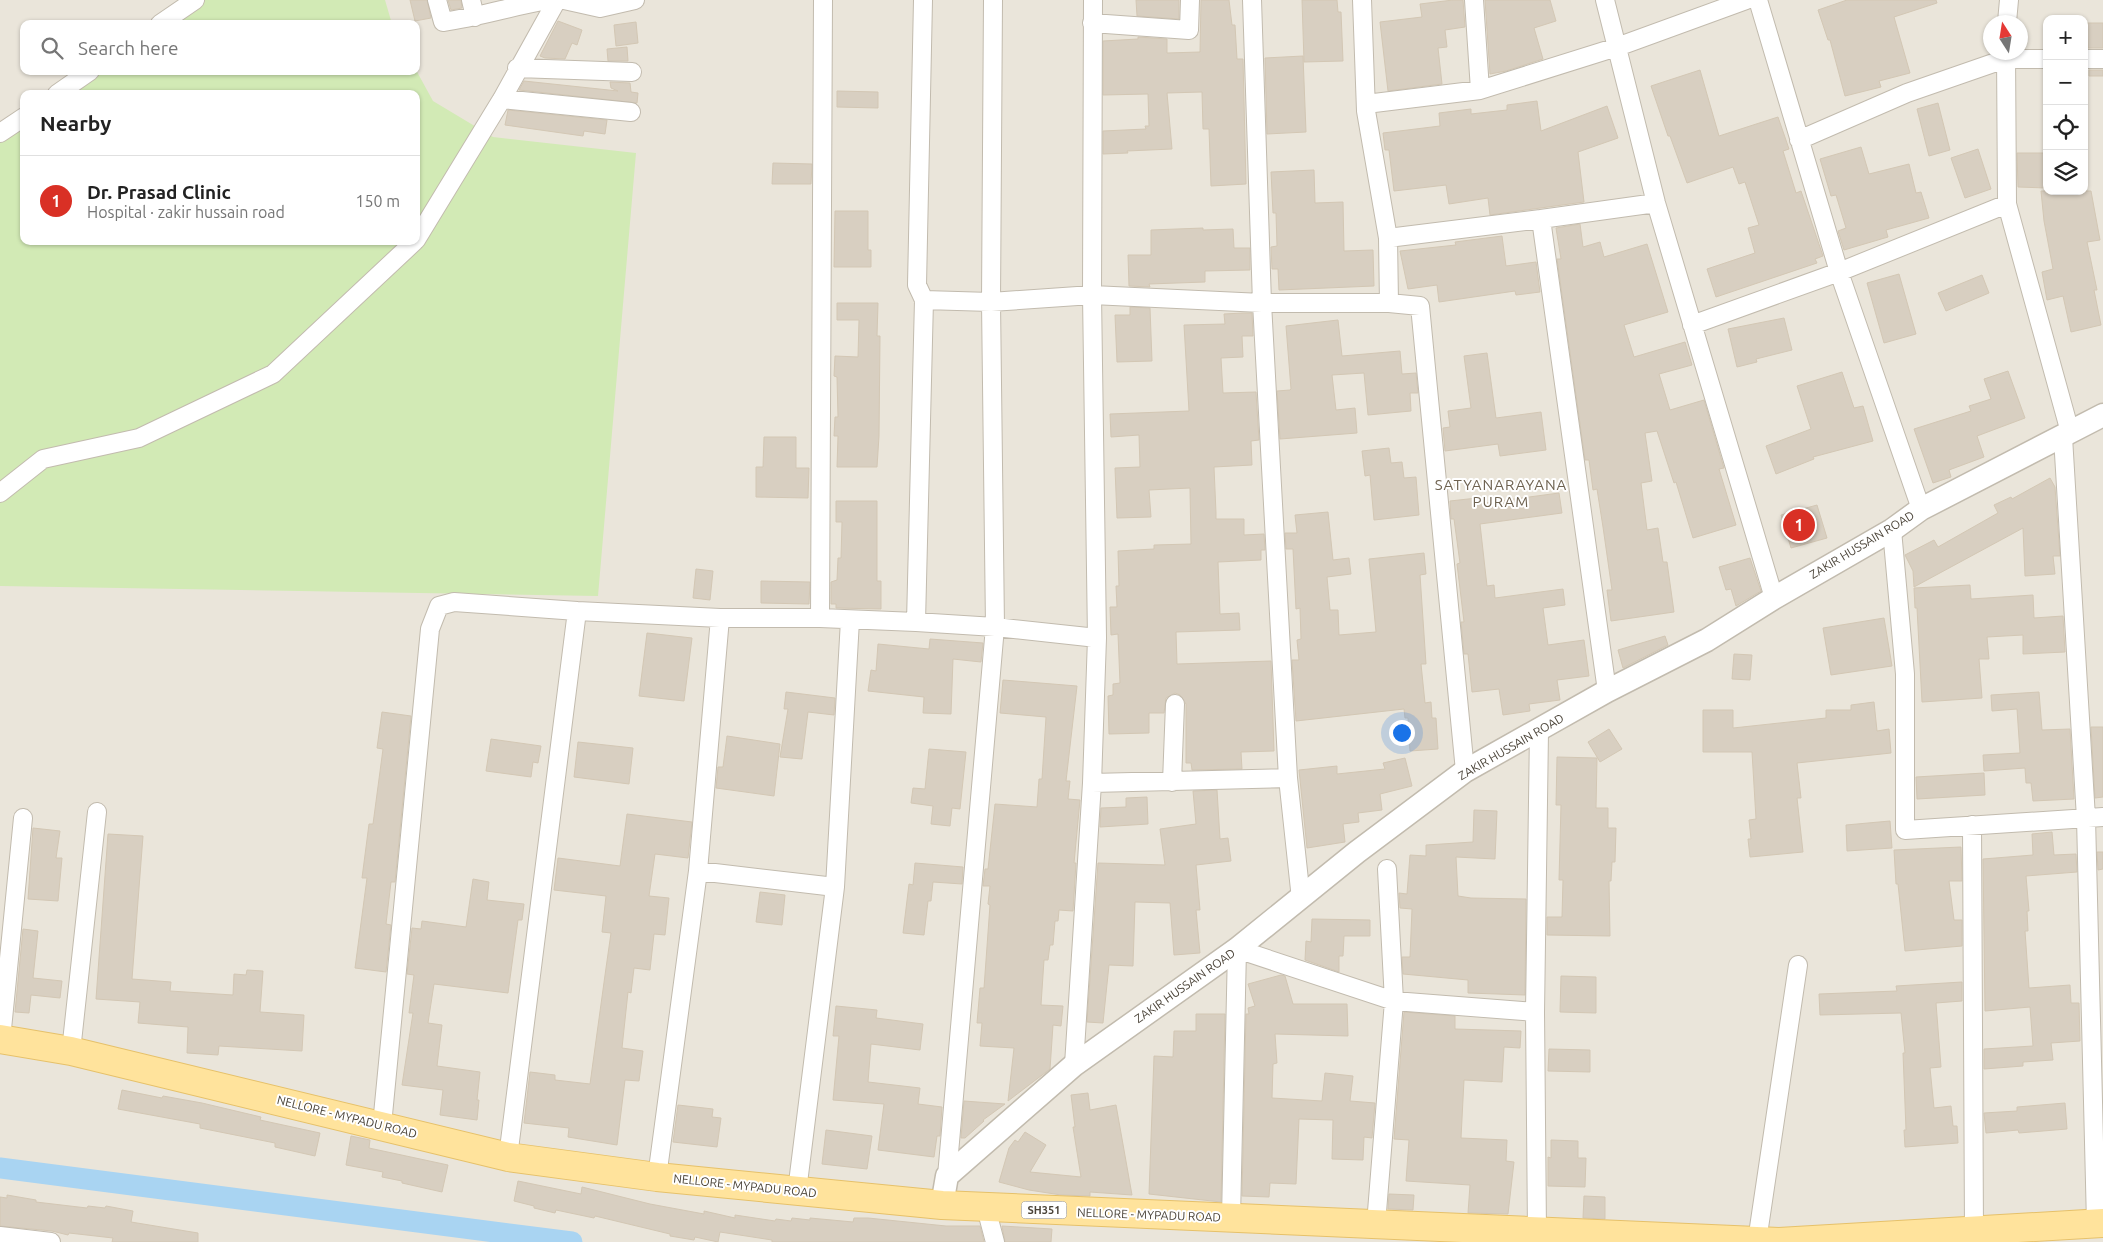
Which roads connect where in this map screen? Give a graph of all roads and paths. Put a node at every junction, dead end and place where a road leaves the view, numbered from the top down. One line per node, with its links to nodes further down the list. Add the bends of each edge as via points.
1 (195, 0): 23 (street)
2 (437, 0): 22 (street, via 443,22)
3 (471, 0): 22 (street)
4 (548, 0): 20 (street)
5 (557, 0): 32 (street)
6 (564, 0): 7 (street, via 600,8)
7 (635, 0)
8 (823, 0): 64 (street)
9 (923, 0): 51 (street, via 917,285)
10 (993, 0): 52 (street)
11 (1093, 0): 24 (street)
12 (1190, 0): 24 (street, via 1188,30)
13 (1252, 0): 53 (street)
14 (1362, 0): 38 (street)
15 (1474, 0): 36 (street)
16 (1605, 0): 25 (street)
17 (1746, 0): 25 (street)
18 (1758, 0): 42 (street)
19 (2009, 0): 21 (street)
20 (517, 3): 22 (street)
21 (2008, 15)
22 (475, 17)
23 (166, 20)
24 (1092, 23): 50 (street)
25 (1617, 47): 36 (street); 43 (street)
26 (2028, 58): 27 (street)
27 (2043, 59)
28 (2088, 59): 29 (street)
29 (2103, 59)
30 (1995, 60): 42 (street, via 1907,93)
31 (2006, 60): 44 (street)
32 (517, 68): 33 (street); 37 (street)
33 (632, 72)
34 (84, 75): 35 (street)
35 (64, 90)
36 (1480, 90): 38 (street)
37 (502, 99): 39 (street); 46 (street)
38 (1366, 104): 47 (street)
39 (630, 112)
40 (20, 120): 41 (street)
41 (0, 133)
42 (1799, 140): 49 (street)
43 (1656, 202): 45 (street); 55 (street)
44 (2007, 204): 49 (street); 57 (street)
45 (1541, 219): 47 (street); 69 (street)
46 (420, 233)
47 (1388, 238): 54 (street)
48 (411, 245): 58 (street, via 273,374 139,438 43,459)
49 (1839, 272): 55 (street); 59 (street)
50 (1092, 295): 52 (street); 53 (street); 68 (street)
51 (924, 300): 52 (street); 66 (street)
52 (991, 302): 67 (street)
53 (1262, 302): 54 (street); 73 (street)
54 (1389, 303): 72 (street, via 1420,306)
55 (1692, 325): 61 (street)
56 (2103, 415): 57 (street, ZAKIR HUSSAIN ROAD)
57 (2067, 434): 59 (street, ZAKIR HUSSAIN ROAD); 77 (street)
58 (0, 494)
59 (1920, 509): 60 (street, ZAKIR HUSSAIN ROAD)
60 (1892, 530): 61 (street, ZAKIR HUSSAIN ROAD); 79 (street, via 1905,674 1904,830)
61 (1774, 598): 69 (street, ZAKIR HUSSAIN ROAD, via 1707,640)
62 (577, 611): 63 (street); 91 (street, via 454,602 439,606 435,615 430,629); 92 (street)
63 (720, 618): 64 (street); 81 (street)
64 (820, 618): 65 (street)
65 (850, 620): 66 (street); 82 (street)
66 (916, 622): 67 (street)
67 (995, 627): 68 (street); 93 (street)
68 (1096, 638): 75 (street)
69 (1608, 691): 71 (street, ZAKIR HUSSAIN ROAD)
70 (1175, 704): 74 (street)
71 (1539, 731): 72 (street, ZAKIR HUSSAIN ROAD); 87 (street)
72 (1465, 771): 83 (street, ZAKIR HUSSAIN ROAD)
73 (1288, 778): 74 (street); 83 (street)
74 (1172, 782): 75 (street)
75 (1092, 783): 90 (street)
76 (96, 812): 89 (street)
77 (2094, 817): 79 (street); 99 (street)
78 (23, 818): 88 (street)
79 (1972, 825): 102 (street)
80 (1386, 869): 86 (street)
81 (698, 871): 82 (street); 94 (street)
82 (835, 887): 95 (street)
83 (1301, 899): 84 (street, ZAKIR HUSSAIN ROAD)
84 (1237, 949): 86 (street); 90 (street, ZAKIR HUSSAIN ROAD); 98 (street)
85 (1798, 965): 104 (street)
86 (1394, 1001): 87 (street); 100 (street)
87 (1535, 1012): 101 (street)
88 (1, 1039): 89 (main road, NELLORE - MYPADU ROAD / SH351)
89 (71, 1051): 91 (main road, NELLORE - MYPADU ROAD / SH351)
90 (1074, 1065): 93 (street, ZAKIR HUSSAIN ROAD)
91 (382, 1125): 92 (main road, NELLORE - MYPADU ROAD / SH351)
92 (508, 1157): 94 (main road, NELLORE - MYPADU ROAD / SH351)
93 (947, 1176): 96 (street)
94 (657, 1177): 95 (main road, NELLORE - MYPADU ROAD / SH351)
95 (797, 1192): 96 (main road, NELLORE - MYPADU ROAD / SH351)
96 (942, 1205): 97 (main road, NELLORE - MYPADU ROAD / SH351)
97 (986, 1208): 98 (main road, NELLORE - MYPADU ROAD / SH351); 106 (street)
98 (1231, 1218): 100 (main road, NELLORE - MYPADU ROAD / SH351)
99 (2099, 1223): 102 (main road, NELLORE - MYPADU ROAD / SH351)
100 (1376, 1224): 101 (main road, NELLORE - MYPADU ROAD / SH351)
101 (1537, 1231): 104 (main road, NELLORE - MYPADU ROAD / SH351)
102 (1974, 1232): 104 (main road, NELLORE - MYPADU ROAD / SH351)
103 (0, 1236): 105 (street)
104 (1757, 1241)
105 (51, 1242)
106 (995, 1242)

